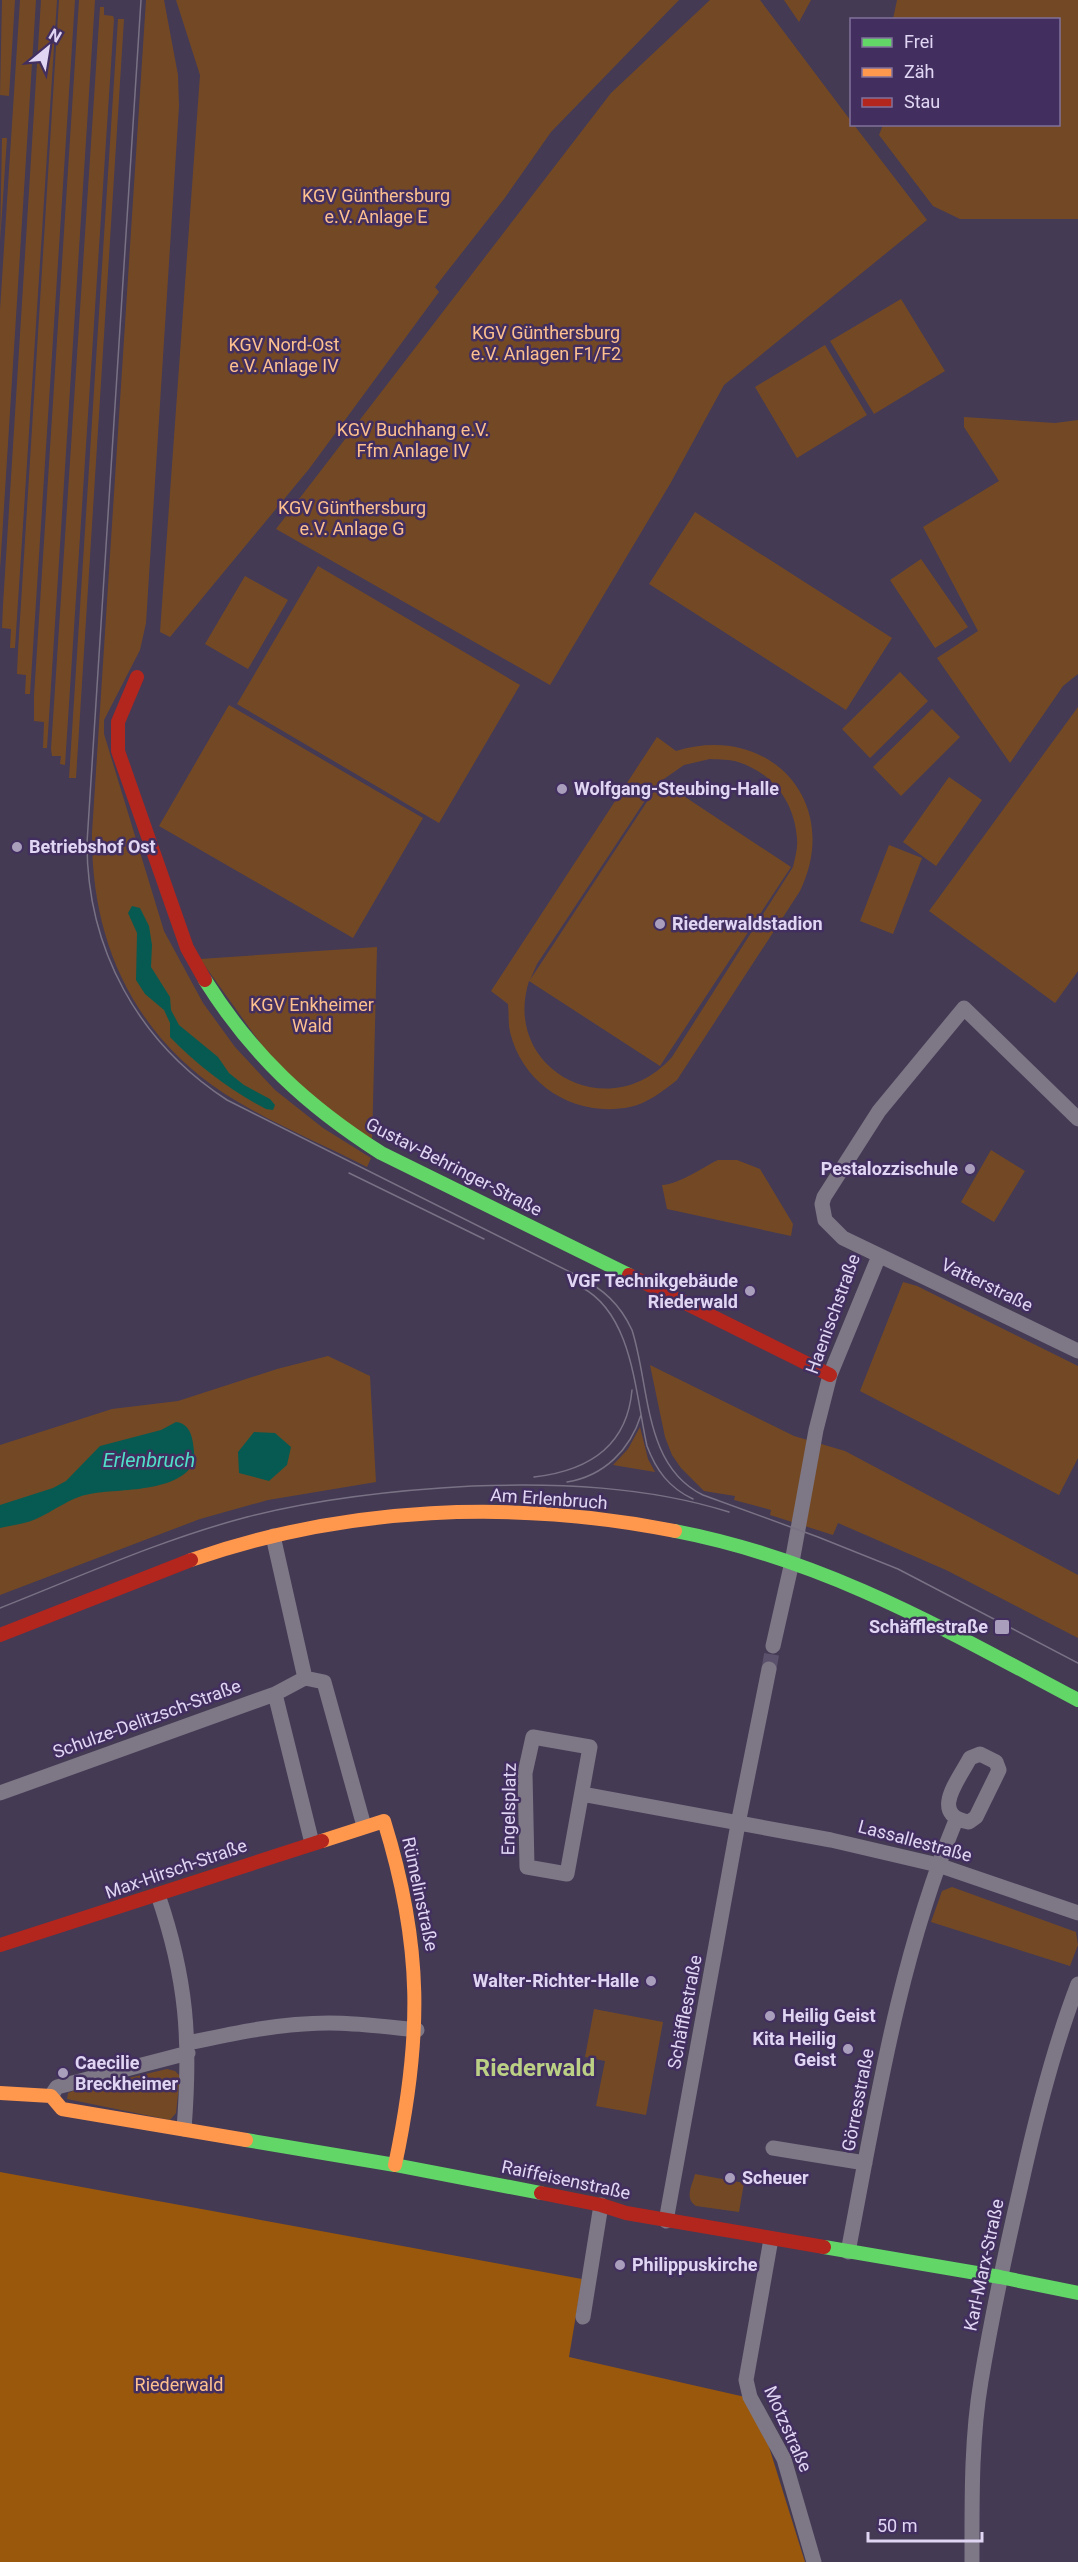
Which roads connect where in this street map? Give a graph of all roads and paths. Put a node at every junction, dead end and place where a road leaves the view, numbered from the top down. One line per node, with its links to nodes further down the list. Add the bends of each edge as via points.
1 (137, 677): 5 (street, Gustav-Behringer-Straße, via 116,723 118,751 186,948 238,1032 280,1078 328,1118 381,1152)
2 (1078, 1119): 3 (street, Haenischstraße, via 964,1008 879,1111 824,1197 822,1212 830,1227)
3 (879, 1256): 4 (street, Vatterstraße); 5 (street, Haenischstraße)
4 (1078, 1351)
5 (830, 1376): 7 (street, Haenischstraße)
6 (273, 1536): 7 (street, Am Erlenbruch, via 380,1517 527,1513 646,1526 718,1540); 8 (street, Am Erlenbruch, via 204,1557); 11 (street)
7 (792, 1562): 9 (street); 13 (street, Am Erlenbruch, via 878,1596)
8 (0, 1635)
9 (773, 1646)
10 (769, 1669): 17 (street, Schäfflestraße)
11 (305, 1678): 12 (street, Schulze-Delitzsch-Straße); 18 (street, via 324,1683)
12 (275, 1694): 14 (street, Schulze-Delitzsch-Straße); 19 (street)
13 (1078, 1700)
14 (0, 1793)
15 (582, 1794): 15 (street, Engelsplatz, via 567,1874 527,1867 525,1773 533,1737 590,1747); 17 (street)
16 (956, 1820): 20 (street, Görresstraße)
17 (738, 1824): 20 (street, Lassallestraße, via 831,1840); 34 (street, Schäfflestraße)
18 (364, 1826): 19 (street, Max-Hirsch-Straße); 25 (street, Rümelinstraße, via 384,1821 403,1888 414,1953)
19 (312, 1843): 21 (street, Max-Hirsch-Straße)
20 (938, 1865): 22 (street, Lassallestraße); 31 (street, Görresstraße, via 906,1966)
21 (158, 1895): 23 (street, Max-Hirsch-Straße); 26 (street, via 180,1971)
22 (1078, 1913)
23 (0, 1945)
24 (1078, 1984): 37 (street, Karl-Marx-Straße, via 1036,2120)
25 (417, 2030): 26 (street, via 349,2024 290,2025 244,2030); 32 (street, Rümelinstraße, via 408,2112)
26 (188, 2048): 28 (street, via 57,2087); 29 (street)
27 (0, 2093): 28 (street, Raiffeisenstraße)
28 (51, 2096): 29 (street, Raiffeisenstraße, via 62,2109)
29 (184, 2129): 32 (street, Raiffeisenstraße)
30 (773, 2148): 31 (street)
31 (865, 2163): 36 (street, Görresstraße)
32 (395, 2165): 33 (street, Raiffeisenstraße)
33 (601, 2205): 34 (street, Raiffeisenstraße); 39 (street)
34 (666, 2221): 35 (street, Raiffeisenstraße)
35 (771, 2239): 36 (street, Raiffeisenstraße); 40 (street, Motzstraße, via 746,2380 750,2397 784,2459)
36 (849, 2252): 37 (street, Raiffeisenstraße)
37 (1000, 2277): 38 (street, Raiffeisenstraße); 41 (street, Karl-Marx-Straße, via 981,2382 972,2471)
38 (1078, 2293)
39 (583, 2317)
40 (814, 2562)
41 (972, 2562)

